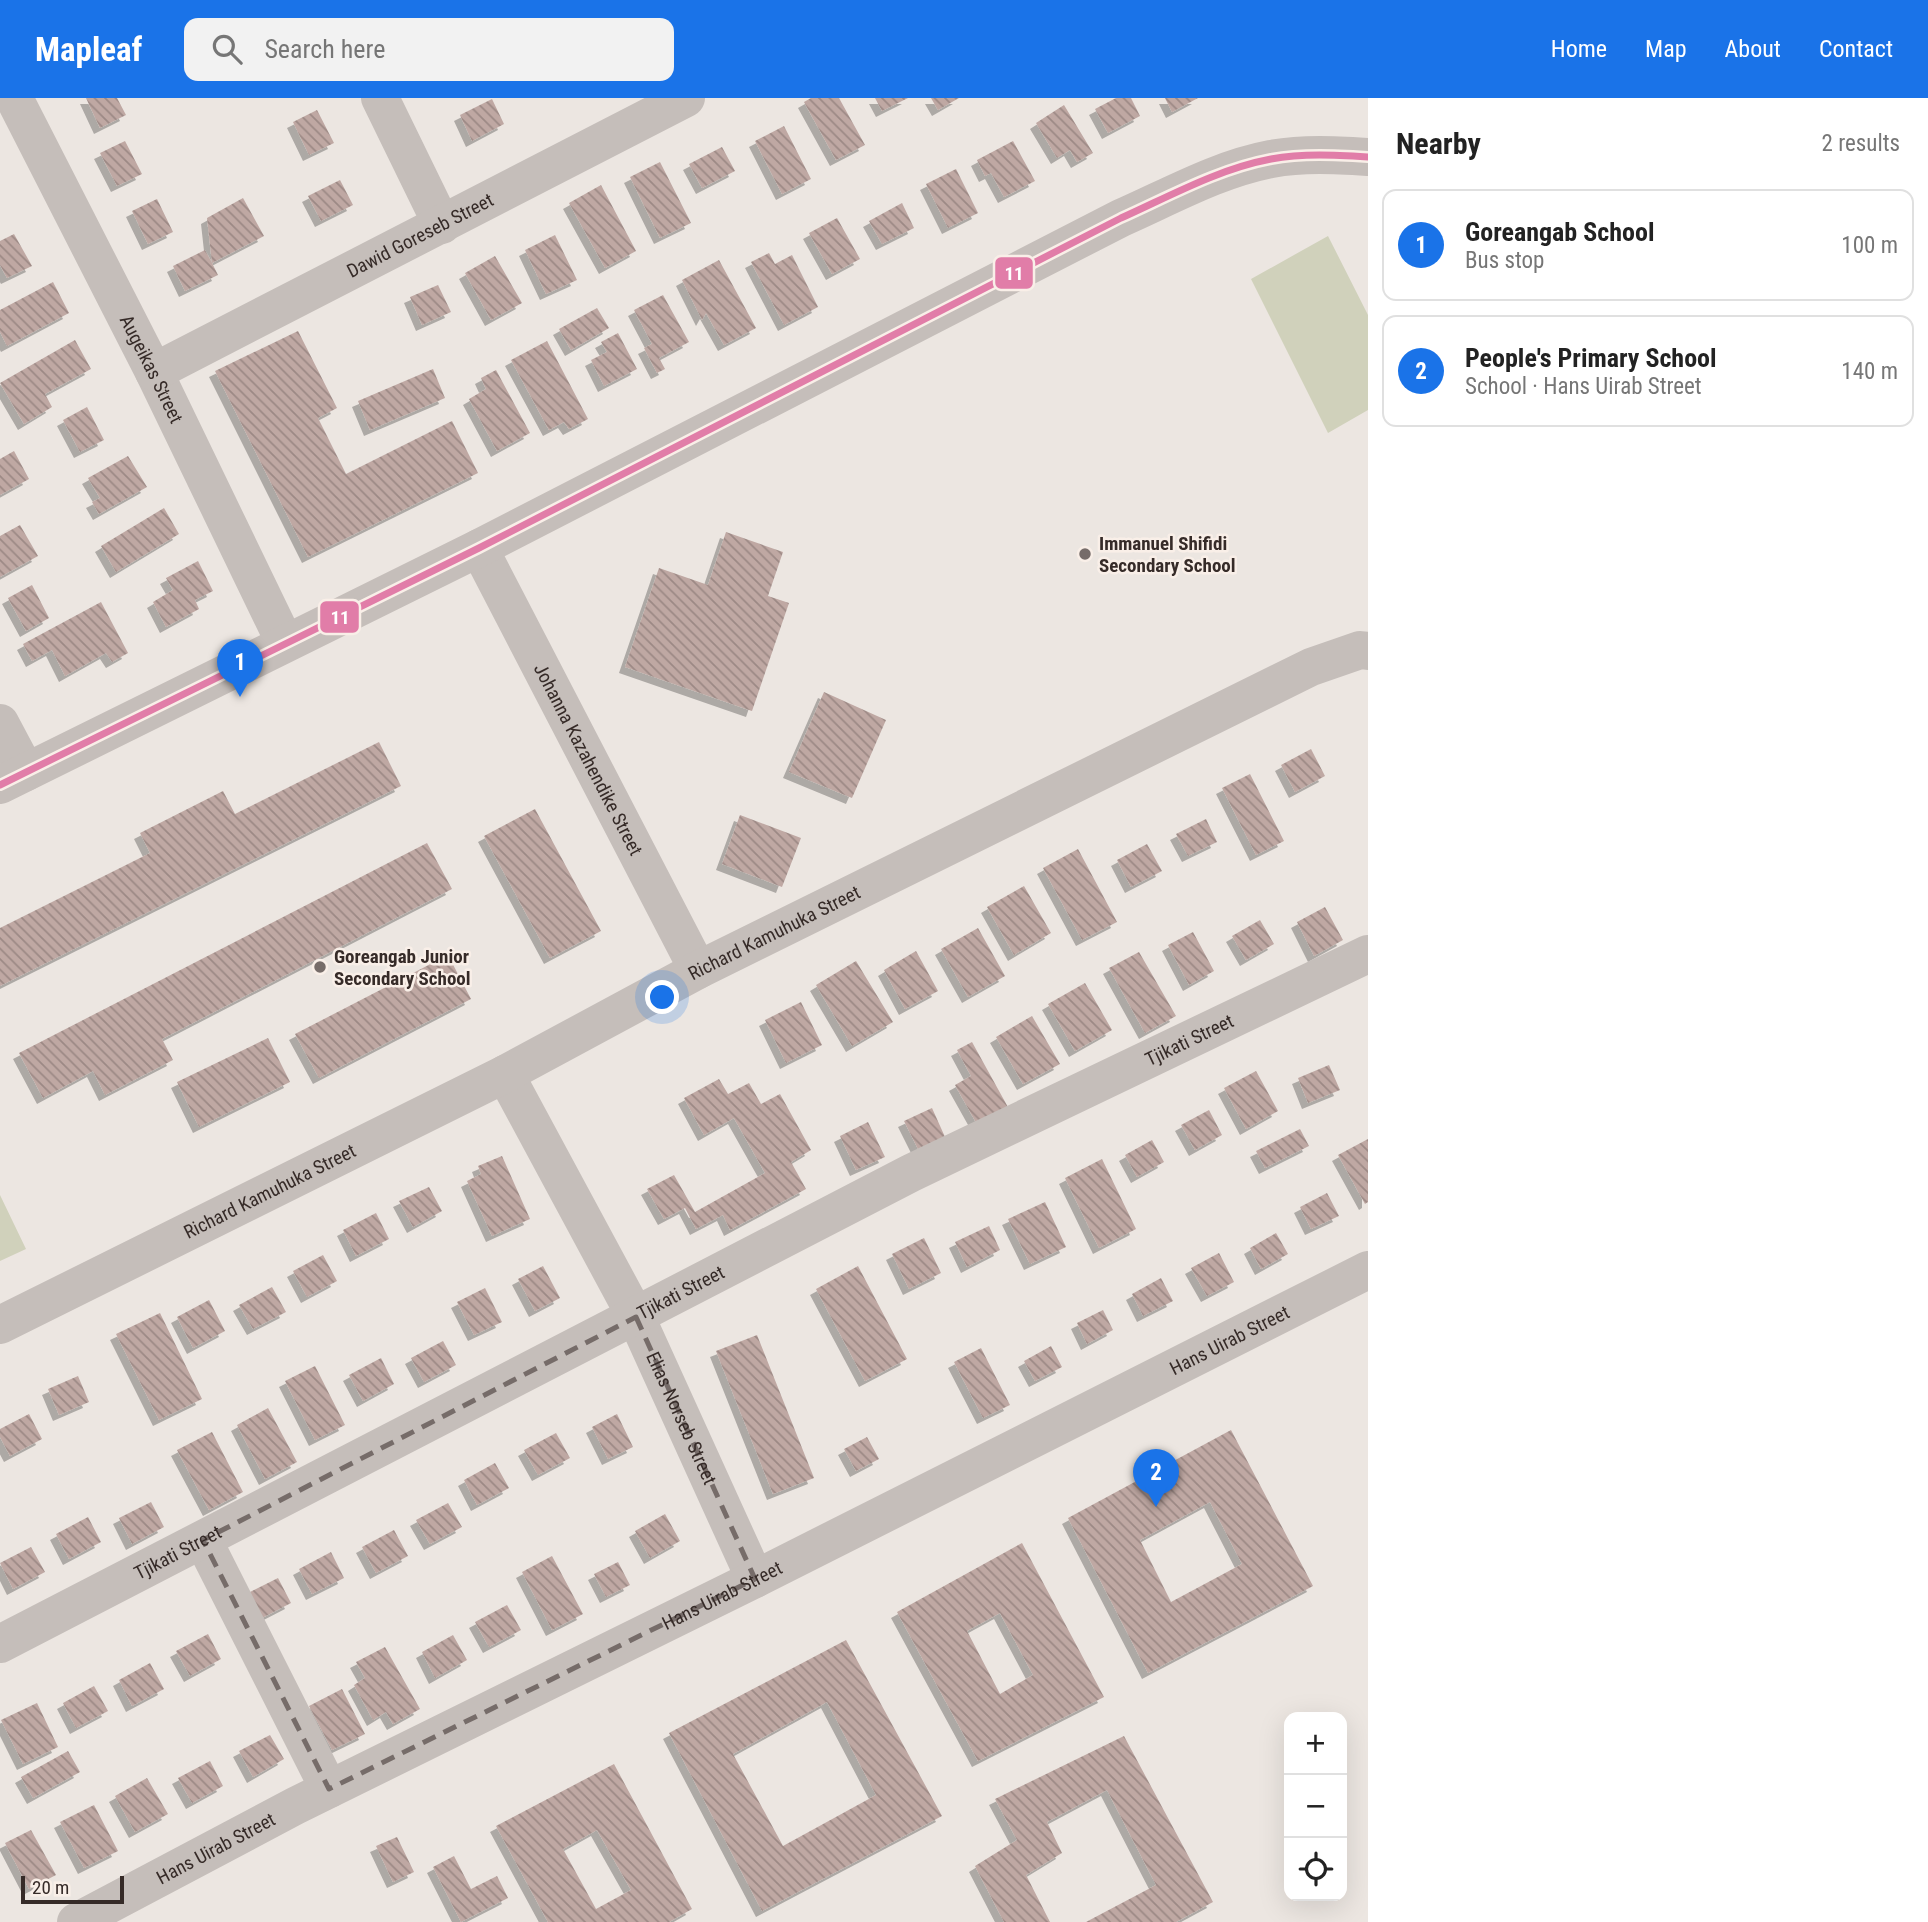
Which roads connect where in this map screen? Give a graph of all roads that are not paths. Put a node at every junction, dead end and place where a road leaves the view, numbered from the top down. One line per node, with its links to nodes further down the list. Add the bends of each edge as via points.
1 (14, 98): 6 (street, Augeikas Street)
2 (380, 98): 5 (street)
3 (686, 98): 5 (street, Dawid Goreseb Street)
4 (1368, 157): 7 (street, via 1271,159 1202,182 1121,218)
5 (442, 225): 6 (street, Dawid Goreseb Street)
6 (154, 372): 8 (street, Augeikas Street)
7 (479, 548): 8 (street); 13 (street, Johanna Kazahendike Street)
8 (285, 643): 11 (street)
9 (1368, 651): 13 (street, Richard Kamuhuka Street, via 1311,667)
10 (0, 723): 11 (street)
11 (13, 778)
12 (1368, 954): 16 (street, Tjikati Street, via 911,1173)
13 (698, 970): 14 (street, Richard Kamuhuka Street)
14 (505, 1074): 16 (street, Elias Norseb Street); 17 (street, Richard Kamuhuka Street)
15 (1368, 1270): 19 (street, Hans Uirab Street)
16 (636, 1317): 18 (street, Tjikati Street); 19 (street, Elias Norseb Street)
17 (0, 1325)
18 (204, 1540): 20 (street, Tjikati Street); 21 (street)
19 (755, 1579): 21 (street, Hans Uirab Street)
20 (0, 1644)
21 (330, 1789): 22 (street, Hans Uirab Street)
22 (83, 1920)

